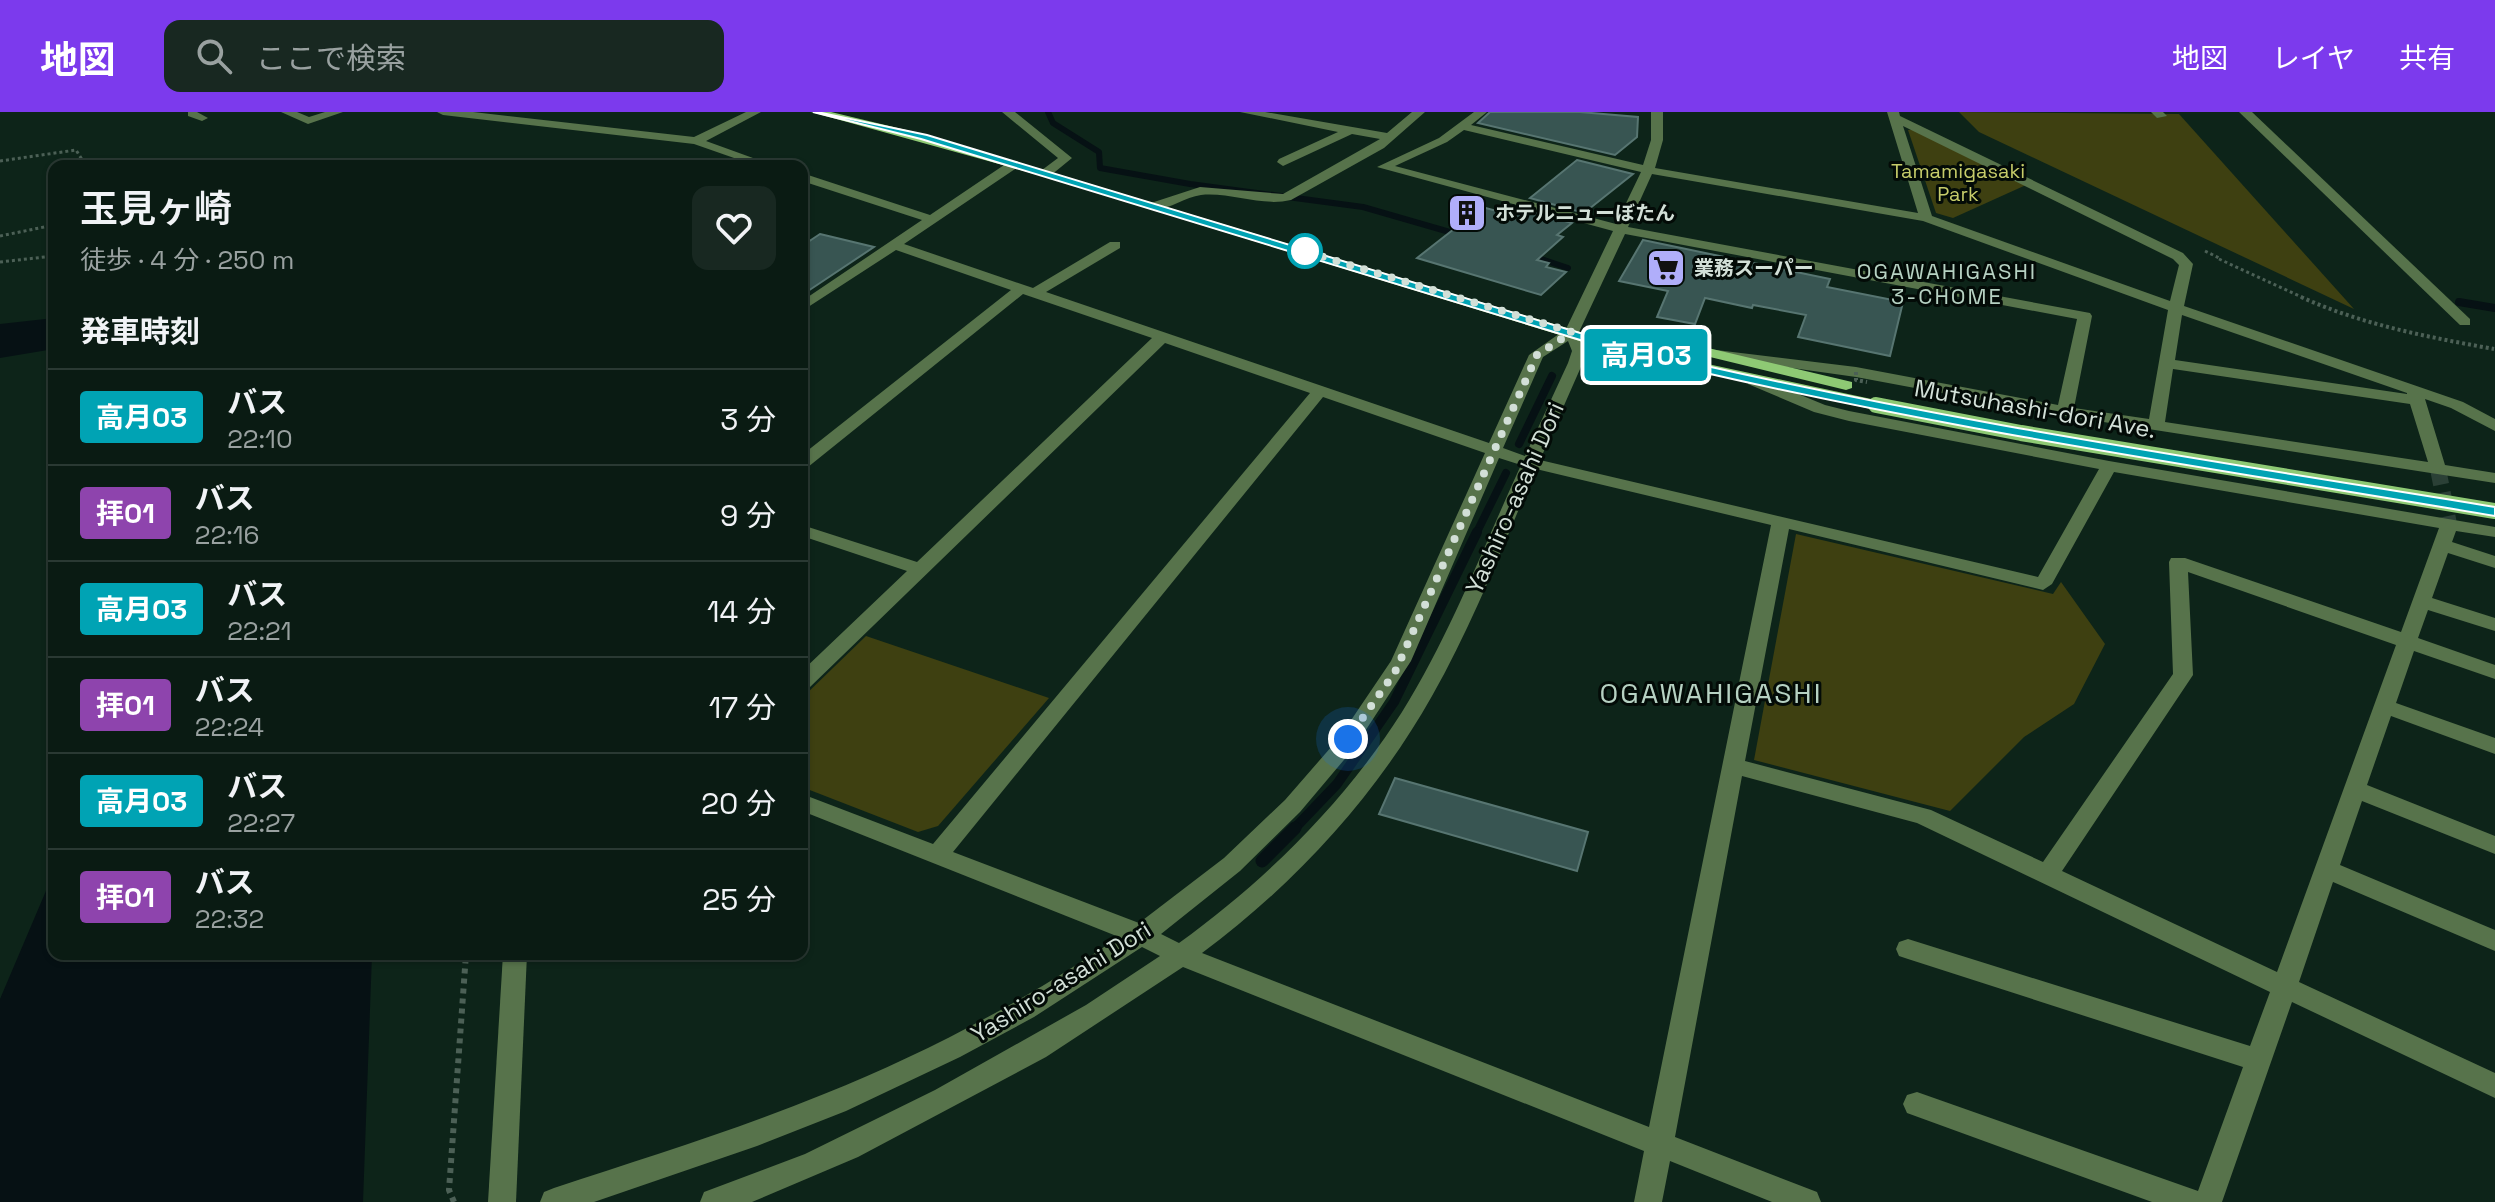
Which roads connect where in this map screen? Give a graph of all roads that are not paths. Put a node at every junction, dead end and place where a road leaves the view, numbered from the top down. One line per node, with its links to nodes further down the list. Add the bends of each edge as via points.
1 (287, 112): 2 (street, via 308,121)
2 (337, 112)
3 (443, 112): 16 (street)
4 (755, 112): 16 (street)
5 (817, 112): 19 (main road)
6 (1008, 112): 21 (street, via 1066,158)
7 (1246, 112): 14 (street)
8 (1419, 112): 15 (street)
9 (1481, 112): 13 (street)
10 (1657, 112): 20 (street, via 1657,140)
11 (2245, 112): 33 (street)
12 (1894, 115): 24 (street); 32 (street, via 2182,260 2186,264)
13 (1463, 126): 20 (street); 26 (street, via 1383,167)
14 (1349, 131): 15 (street); 18 (street)
15 (1388, 137): 23 (street, via 1291,195 1277,199 1200,191)
16 (696, 141): 17 (street)
17 (751, 160)
18 (1283, 162)
19 (1014, 164): 21 (main road); 25 (street)
20 (1648, 170): 24 (street); 26 (street)
21 (1046, 173): 23 (main road)
22 (809, 179): 25 (street)
23 (1156, 206): 34 (main road)
24 (1926, 218): 30 (street)
25 (931, 219): 27 (street)
26 (1620, 229): 30 (street); 34 (street)
27 (894, 245): 29 (street); 31 (street)
28 (1115, 245): 29 (street)
29 (1028, 291): 35 (street); 46 (street)
30 (2087, 298): 32 (street); 42 (street)
31 (808, 303)
32 (2176, 308): 37 (street); 40 (street)
33 (2465, 322)
34 (1572, 332): 36 (main road, Mutsuhashi-dori Ave., via 1636,335); 38 (main road, Mutsuhashi-dori Ave., via 1630,352); 45 (street, Yashiro-asahi Dori, via 1537,355); 47 (street, Yashiro-asahi Dori, via 1580,351)
35 (1162, 337): 39 (street); 58 (street)
36 (1696, 349): 41 (main road, Mutsuhashi-dori Ave.); 42 (street)
37 (2165, 363): 40 (street); 43 (street)
38 (1754, 381): 41 (main road, Mutsuhashi-dori Ave.); 48 (street, via 1849,416)
39 (1319, 392): 45 (street); 70 (street)
40 (2415, 396): 44 (street, via 2457,405); 49 (street)
41 (1876, 398): 51 (main road, Mutsuhashi-dori Ave.); 52 (main road, Mutsuhashi-dori Ave., bridge, via 2021,433)
42 (2065, 411): 43 (street)
43 (2156, 425): 49 (street)
44 (2495, 426)
45 (1494, 450): 47 (street); 73 (street, Yashiro-asahi Dori, via 1395,672 1335,759 1248,849)
46 (808, 458)
47 (1531, 463): 53 (street); 76 (street, Yashiro-asahi Dori, via 1438,669 1395,740 1318,836 1245,906)
48 (2109, 466): 53 (street, via 2043,584); 56 (street)
49 (2438, 469): 50 (street)
50 (2495, 478)
51 (2495, 497)
52 (2495, 511)
53 (1781, 522): 66 (street)
54 (808, 532): 58 (street)
55 (2495, 532): 56 (street)
56 (2445, 535): 57 (street); 59 (street)
57 (2495, 562)
58 (920, 569): 63 (street)
59 (2422, 601): 60 (street); 61 (street)
60 (2495, 625)
61 (2407, 641): 62 (street); 64 (street); 72 (street, via 2178,562 2183,675)
62 (2495, 672)
63 (808, 677)
64 (2384, 706): 65 (street); 67 (street)
65 (2495, 746)
66 (1733, 766): 72 (street, via 1923,816); 82 (street)
67 (2355, 789): 69 (street); 71 (street)
68 (808, 804): 70 (street)
69 (2495, 845)
70 (937, 855): 73 (street)
71 (2326, 869): 74 (street); 78 (street)
72 (2047, 874): 78 (street)
73 (1142, 935): 76 (street); 84 (street, Yashiro-asahi Dori, via 1028,1007 874,1086)
74 (2495, 941)
75 (1908, 949): 79 (street)
76 (1180, 955): 82 (street); 85 (street, Yashiro-asahi Dori, via 1080,1026 893,1128)
77 (515, 960): 83 (street)
78 (2284, 988): 79 (street); 80 (street)
79 (2258, 1060): 89 (street)
80 (2495, 1086)
81 (1917, 1104): 88 (street)
82 (1659, 1144): 86 (street); 87 (street)
83 (502, 1202)
84 (554, 1202)
85 (714, 1202)
86 (1648, 1202)
87 (1807, 1202)
88 (2190, 1202)
89 (2208, 1202)

